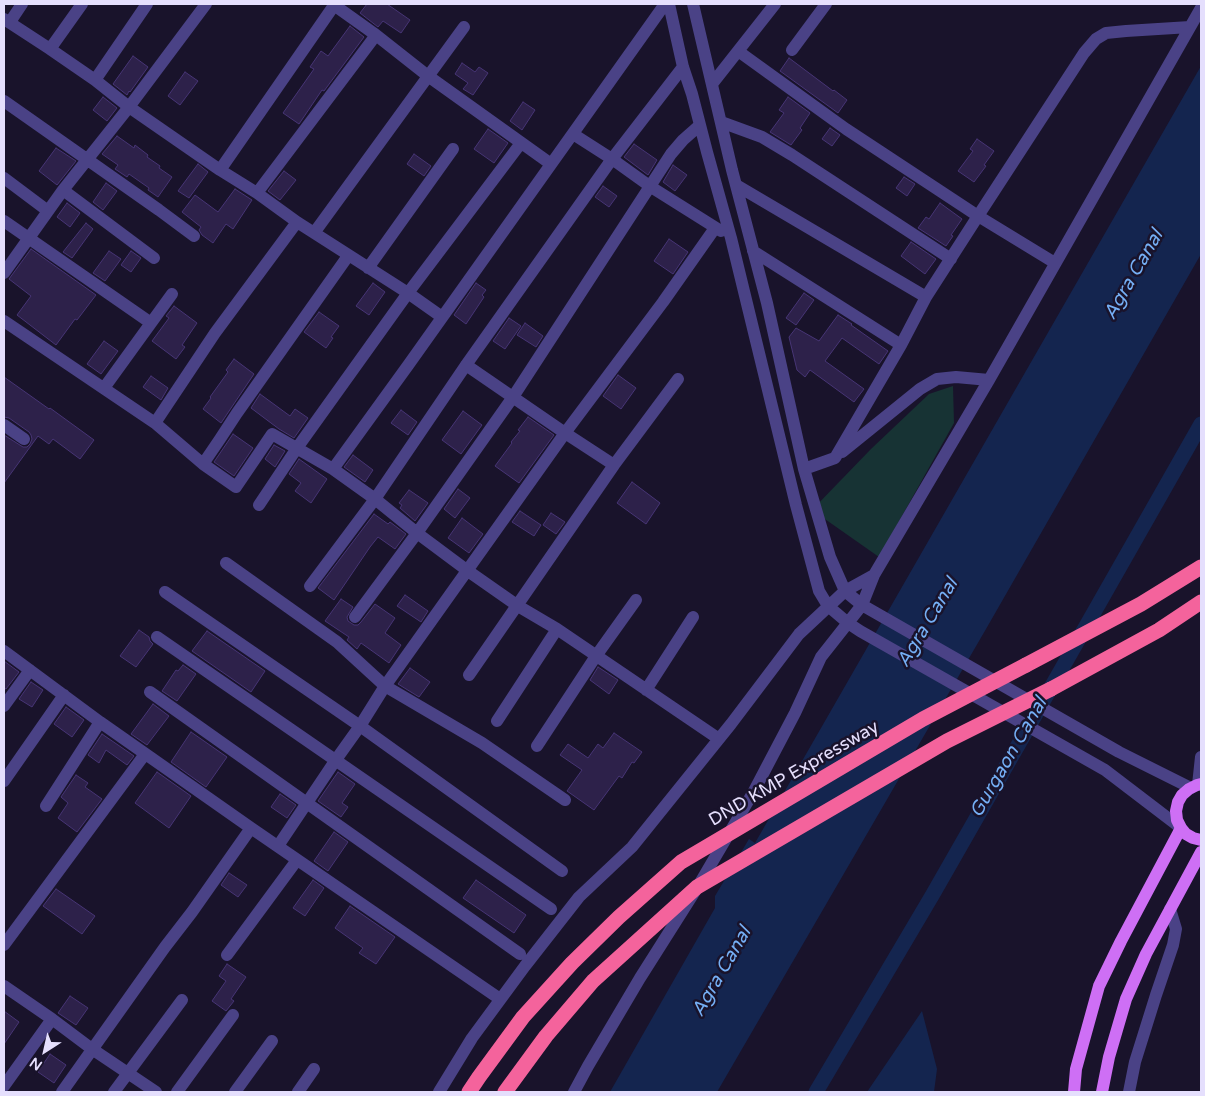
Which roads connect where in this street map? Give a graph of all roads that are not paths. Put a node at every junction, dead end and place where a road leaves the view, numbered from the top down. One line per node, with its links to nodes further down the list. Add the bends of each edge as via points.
1 (22, 4): 12 (street)
2 (82, 4): 16 (street)
3 (146, 4): 21 (street)
4 (206, 4): 24 (street)
5 (334, 4): 15 (street); 33 (street)
6 (665, 4): 27 (street)
7 (669, 4): 19 (street)
8 (693, 4): 22 (street)
9 (775, 4): 18 (street)
10 (826, 4): 17 (street)
11 (1201, 8): 14 (street)
12 (7, 20): 16 (street)
13 (464, 27): 20 (street)
14 (1190, 27): 40 (street, via 1106,33 1096,39 1084,52); 52 (street)
15 (376, 35): 20 (street); 38 (street)
16 (50, 49): 21 (street)
17 (792, 50)
18 (738, 51): 22 (street); 40 (street, via 846,129)
19 (683, 67): 26 (street); 31 (street)
20 (428, 76): 28 (street); 44 (street)
21 (95, 80): 24 (street)
22 (712, 84): 25 (street)
23 (4, 101): 30 (street)
24 (129, 107): 30 (street); 33 (street)
25 (721, 122): 35 (street); 51 (street, via 762,137)
26 (700, 126): 36 (street, via 676,147); 47 (street)
27 (572, 134): 31 (street); 32 (street)
28 (521, 143): 32 (street); 55 (street)
29 (453, 149): 53 (street)
30 (87, 159): 37 (street); 45 (street)
31 (612, 159): 36 (street); 62 (street)
32 (551, 164): 58 (street)
33 (220, 170): 38 (street)
34 (4, 178): 39 (street)
35 (736, 185): 48 (street); 57 (street)
36 (651, 187): 43 (street); 66 (street)
37 (63, 190): 39 (street); 50 (street)
38 (256, 193): 42 (street)
39 (48, 211): 46 (street)
40 (978, 216): 51 (street); 52 (street)
41 (4, 221): 46 (street)
42 (297, 222): 44 (street); 67 (street, via 215,333)
43 (715, 228): 47 (street); 69 (street)
44 (314, 233): 49 (street)
45 (194, 236)
46 (28, 238): 54 (street); 60 (street)
47 (731, 238): 90 (street, via 796,505 819,591)
48 (753, 251): 61 (street); 76 (street)
49 (348, 256): 53 (street); 73 (street)
50 (154, 258)
51 (951, 259): 57 (street)
52 (1055, 263): 64 (street)
53 (368, 268): 55 (street)
54 (4, 273)
55 (408, 293): 58 (street); 71 (street)
56 (172, 294): 60 (street)
57 (926, 297): 61 (street)
58 (442, 316): 75 (street)
59 (4, 321): 65 (street)
60 (151, 323): 65 (street)
61 (901, 345): 72 (street)
62 (466, 365): 66 (street); 77 (street)
63 (678, 379): 74 (street)
64 (989, 380): 72 (street, via 937,379 920,389); 83 (street)
65 (104, 388): 67 (street)
66 (513, 397): 69 (street); 79 (street)
67 (155, 423): 73 (street)
68 (4, 424): 70 (street)
69 (565, 433): 74 (street); 82 (street)
70 (24, 439)
71 (297, 448): 73 (street, via 272,434 236,487); 75 (street); 78 (street)
72 (835, 458): 76 (street)
73 (203, 464)
74 (614, 465): 89 (street)
75 (333, 469): 77 (street)
76 (804, 469): 85 (street, via 830,557)
77 (375, 499): 79 (street); 84 (street)
78 (259, 505)
79 (417, 533): 82 (street); 92 (street)
80 (226, 562): 101 (street, via 337,642)
81 (1201, 567): 148 (highway, DND KMP Expressway, bridge, via 1141,604 923,719 681,862 572,963 524,1017)
82 (468, 571): 89 (street); 101 (street)
83 (874, 575): 85 (street); 91 (street)
84 (310, 586)
85 (845, 591): 90 (street); 91 (street)
86 (165, 592): 108 (street)
87 (636, 600): 98 (street)
88 (1201, 602): 149 (highway, bridge, via 1159,630 947,742 697,887 593,981 546,1036)
89 (518, 606): 95 (street); 100 (street)
90 (828, 606): 94 (street); 109 (street, via 788,646)
91 (867, 608): 94 (street); 115 (street, bridge, via 1119,752)
92 (355, 617)
93 (693, 617): 102 (street)
94 (848, 623): 120 (street, bridge, via 1105,770); 150 (street, via 821,657 754,791)
95 (558, 629): 98 (street); 106 (street)
96 (156, 636): 113 (street)
97 (4, 651): 99 (street)
98 (596, 656): 102 (street); 110 (street)
99 (30, 670): 104 (street); 105 (street)
100 (470, 676)
101 (385, 686): 108 (street); 116 (street, via 482,744)
102 (646, 690): 109 (street)
103 (150, 692): 117 (street)
104 (64, 695): 107 (street); 114 (street)
105 (4, 706)
106 (496, 721)
107 (100, 722): 111 (street); 118 (street)
108 (360, 726): 113 (street); 125 (street)
109 (719, 739): 133 (street, via 632,847 579,897)
110 (537, 746)
111 (145, 754): 119 (street); 128 (street)
112 (1201, 757): 115 (street)
113 (335, 761): 117 (street); 126 (street)
114 (4, 781)
115 (1197, 786): 120 (main road, via 1182,795 1178,802 1176,811)
116 (565, 800)
117 (307, 803): 122 (street); 129 (street)
118 (46, 806)
119 (251, 828): 122 (street); 137 (street)
120 (1181, 828): 121 (main road, via 1186,834); 151 (main road, via 1099,986 1076,1069)
121 (1201, 840)
122 (278, 846): 124 (street)
123 (1201, 852): 127 (main road)
124 (297, 860): 130 (street); 133 (street)
125 (562, 871)
126 (551, 909)
127 (1170, 909): 152 (main road, via 1126,999); 153 (street, via 1176,929 1173,945 1138,1052)
128 (4, 945)
129 (520, 954)
130 (227, 955)
131 (4, 986): 135 (street)
132 (182, 1000): 139 (street)
133 (500, 1000): 147 (street)
134 (233, 1015): 144 (street)
135 (52, 1020): 137 (street); 140 (street)
136 (272, 1041): 145 (street)
137 (92, 1049): 139 (street); 141 (street)
138 (314, 1069): 146 (street)
139 (127, 1073): 142 (street); 143 (street)
140 (4, 1086)
141 (62, 1092)
142 (114, 1092)
143 (156, 1092)
144 (177, 1092)
145 (236, 1092)
146 (298, 1092)
147 (438, 1092)
148 (469, 1092)
149 (505, 1092)
150 (574, 1092)
151 (1074, 1092)
152 (1102, 1092)
153 (1129, 1092)

